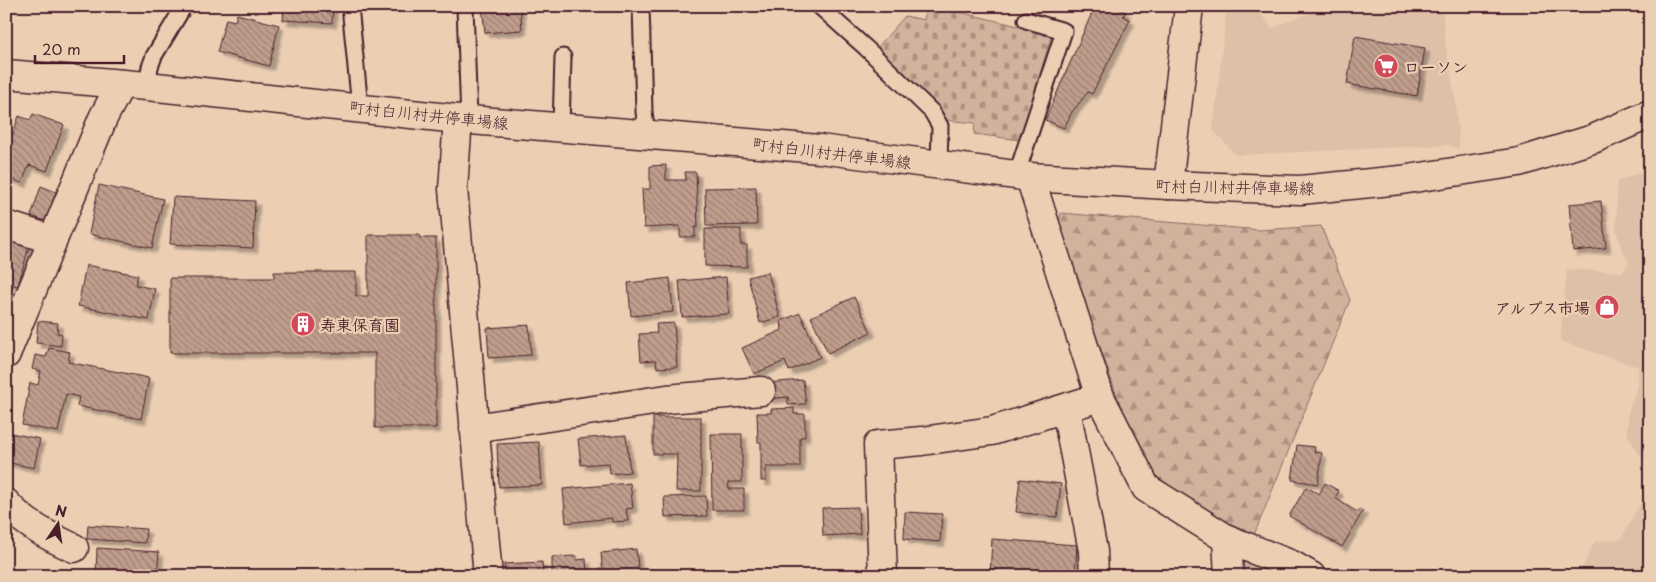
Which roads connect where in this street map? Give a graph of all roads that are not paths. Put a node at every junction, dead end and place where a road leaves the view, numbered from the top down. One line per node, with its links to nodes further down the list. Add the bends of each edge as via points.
1 (184, 6): 10 (lane, via 150,67)
2 (350, 6): 11 (lane)
3 (465, 6): 13 (lane)
4 (641, 6): 15 (lane)
5 (819, 6): 16 (lane, via 932,112 940,126)
6 (1190, 6): 18 (street)
7 (1026, 20): 17 (lane, via 1064,31)
8 (563, 58): 14 (lane)
9 (6, 74): 10 (street, 町村白川村井停車場線)
10 (134, 85): 11 (street, 町村白川村井停車場線); 20 (street, via 103,118)
11 (360, 108): 13 (street, 町村白川村井停車場線)
12 (1650, 114): 18 (street, 町村白川村井停車場線, via 1593,139 1519,162 1401,180 1300,190)
13 (463, 119): 14 (street, 町村白川村井停車場線); 25 (street, via 453,189)
14 (561, 127): 15 (street, 町村白川村井停車場線)
15 (647, 134): 16 (street, 町村白川村井停車場線, via 820,149)
16 (939, 165): 17 (street, 町村白川村井停車場線)
17 (1023, 177): 18 (street, 町村白川村井停車場線); 23 (street)
18 (1168, 185)
19 (6, 225): 20 (street)
20 (53, 240): 21 (street)
21 (6, 354)
22 (761, 391): 25 (street, via 667,399)
23 (1100, 397): 24 (street); 27 (street, via 1146,488)
24 (1066, 409): 30 (street, via 992,431 878,445); 31 (street, via 1093,551)
25 (474, 428): 29 (street)
26 (6, 503): 28 (street, via 15,513)
27 (1227, 539): 32 (street); 33 (street)
28 (74, 548)
29 (488, 576)
30 (883, 576)
31 (1094, 576)
32 (1229, 576)
33 (1311, 576)

